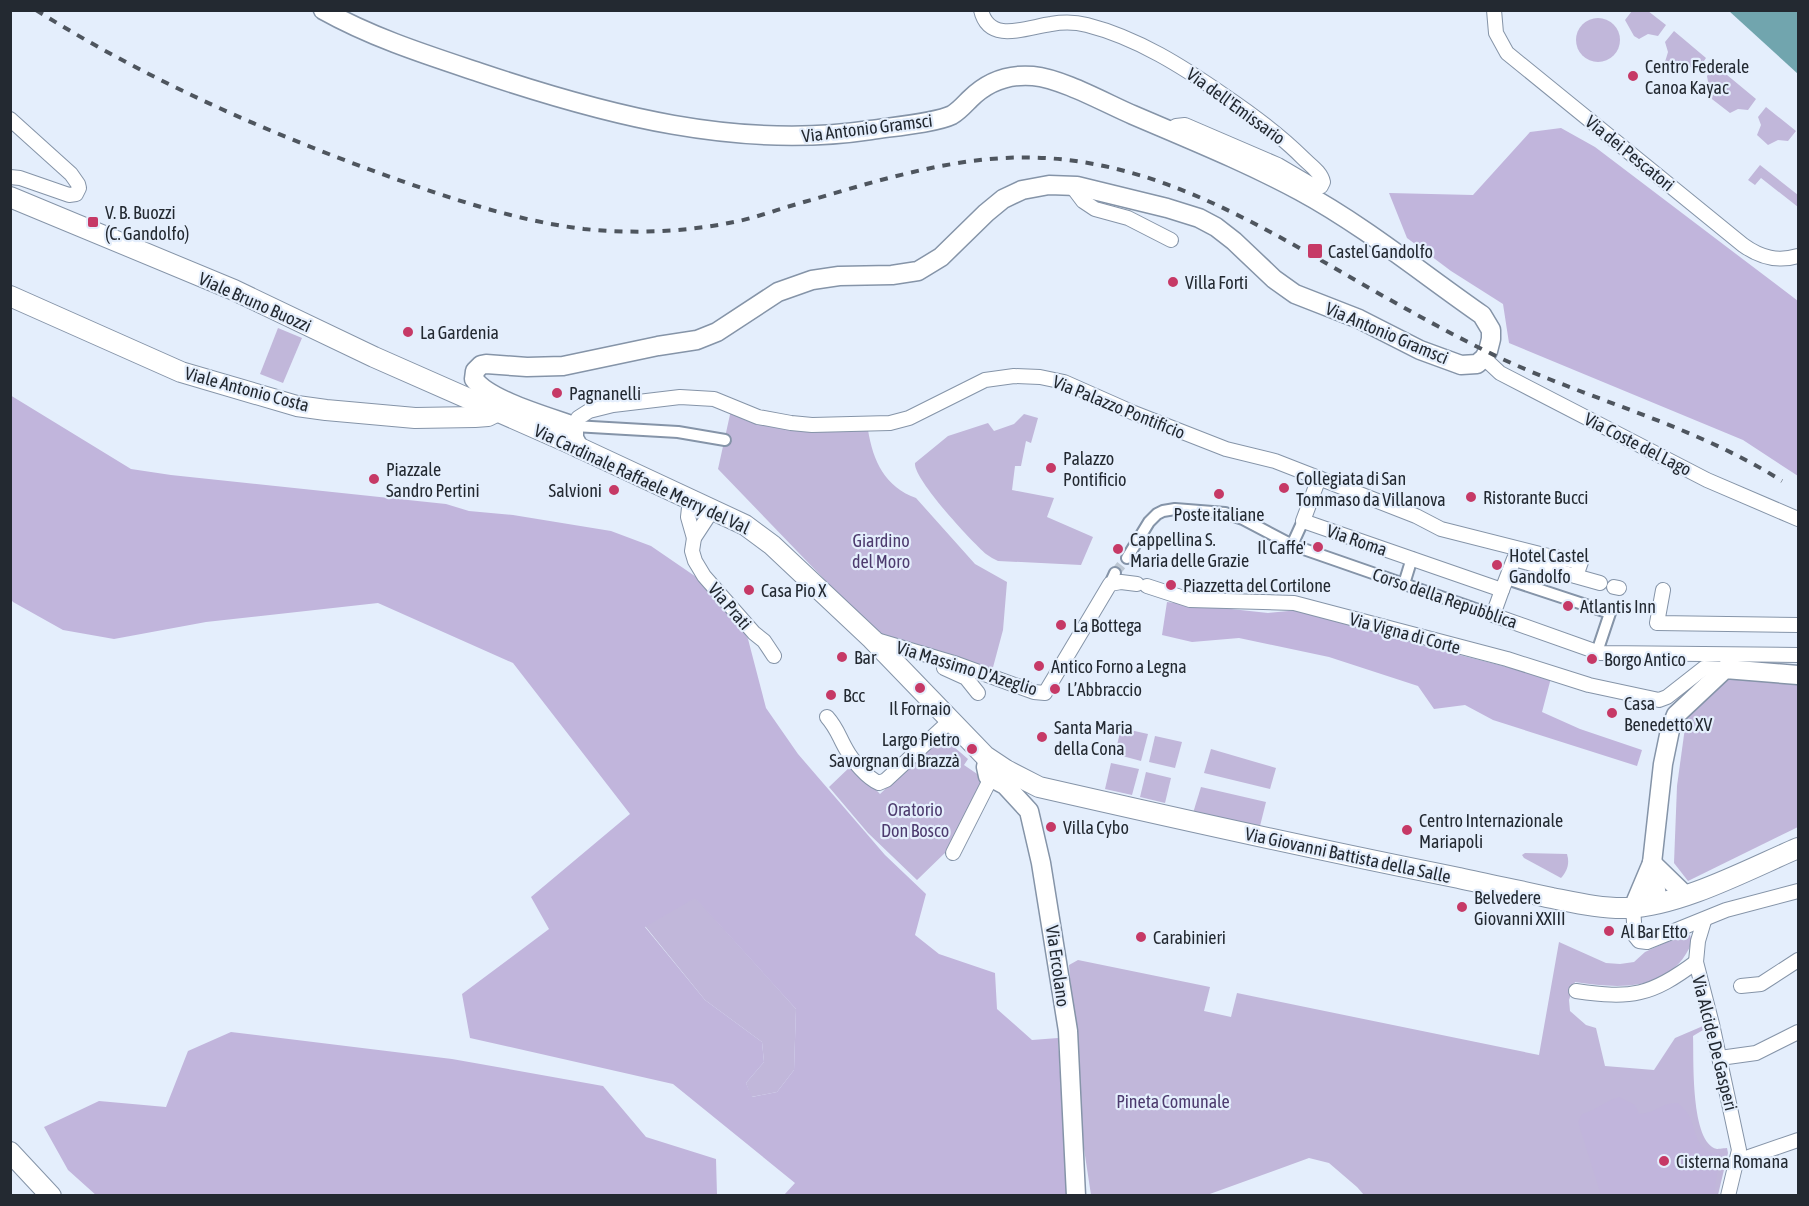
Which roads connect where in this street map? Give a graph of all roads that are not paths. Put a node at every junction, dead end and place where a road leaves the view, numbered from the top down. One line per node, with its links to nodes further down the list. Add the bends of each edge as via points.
1 (323, 10): 5 (street, Via Antonio Gramsci, via 421,53 517,86 698,129 791,136 879,129 948,117 994,81 1032,76 1058,82)
2 (981, 10): 5 (street, Via dell'Emissario, via 986,21 1000,32 1072,22 1093,26 1157,52 1267,125 1318,173 1323,183 1312,185 1265,158 1185,125)
3 (1494, 10): 10 (street, Via dei Pescatori, via 1496,33 1507,53 1734,238 1765,257)
4 (10, 119): 6 (street, via 70,174 79,188 69,195)
5 (1169, 131): 12 (street, Via Antonio Gramsci, via 1274,177 1325,206 1482,315 1489,324 1491,339)
6 (10, 177)
7 (1071, 185): 9 (street, via 1095,209 1128,218); 12 (street, Via Antonio Gramsci, via 1198,218 1225,234 1280,284 1302,297 1440,358 1468,366); 16 (street, Via Antonio Gramsci, via 1041,186 1003,199 941,257 913,273 838,276 792,286 697,340 563,366 494,363 481,365 475,371 474,379 482,388)
8 (10, 197): 13 (main road, Viale Bruno Buozzi, via 234,290)
9 (1171, 240)
10 (1798, 256)
11 (10, 296): 15 (main road, Viale Antonio Costa, via 181,372 273,399 326,410)
12 (1484, 358): 22 (street, Via Coste del Lago, via 1500,373 1707,480)
13 (451, 390): 14 (main road, Viale Bruno Buozzi); 15 (main road, via 450,405)
14 (498, 411): 15 (main road, Viale Antonio Costa, via 488,416); 18 (main road, Via Cardinale Raffaele Merry del Val)
15 (439, 417)
16 (574, 426): 17 (street, via 678,432); 18 (street, via 574,438); 19 (street, Via Palazzo Pontificio, via 588,411 680,398 714,399 758,417 790,423 890,423 909,418 985,381 1040,377 1064,382 1226,449 1275,461)
17 (725, 440)
18 (580, 449): 20 (main road, Via Cardinale Raffaele Merry del Val)
19 (1319, 478): 23 (street); 28 (street, Via Palazzo Pontificio, via 1441,529 1581,562)
20 (690, 499): 21 (main road, Via Cardinale Raffaele Merry del Val); 24 (street, via 687,512)
21 (712, 509): 24 (street); 36 (main road, Via Cardinale Raffaele Merry del Val, via 764,538)
22 (1798, 519)
23 (1303, 521): 25 (street); 27 (street, Via Roma)
24 (694, 524): 39 (street, Via Prati, via 697,566)
25 (1292, 545): 26 (street, Corso della Repubblica, via 1225,513 1175,509 1157,514 1149,522); 31 (street, Corso della Repubblica)
26 (1127, 558)
27 (1412, 558): 31 (street); 32 (street, Via Roma)
28 (1576, 576): 30 (street); 32 (street, via 1514,559)
29 (1112, 579): 40 (street, Via Massimo D'Azeglio, via 1045,693); 42 (street, Via Vigna di Corte, via 1190,600 1294,603 1507,659 1589,686 1659,700 1704,668)
30 (1600, 583)
31 (1404, 584): 34 (street, Corso della Repubblica)
32 (1505, 585): 34 (street); 37 (street, via 1610,613)
33 (1663, 590): 35 (street, via 1657,623)
34 (1493, 615): 37 (street, Corso della Repubblica)
35 (1798, 625)
36 (872, 639): 40 (street, Via Massimo D'Azeglio); 41 (main road, Via Cardinale Raffaele Merry del Val)
37 (1597, 652): 38 (street, Corso della Repubblica)
38 (1798, 655)
39 (774, 656)
40 (930, 656): 44 (street, via 934,664 966,678)
41 (893, 661): 46 (main road, Via Giovanni Battista della Salle)
42 (1725, 669): 43 (street); 50 (street, via 1676,715 1670,730)
43 (1798, 675)
44 (978, 693)
45 (827, 717): 46 (street, via 849,754 879,783)
46 (951, 720): 47 (main road, Via Giovanni Battista della Salle)
47 (989, 768): 49 (street); 54 (main road, Via Giovanni Battista della Salle, via 1039,787 1323,852 1567,901); 66 (street, Via Ercolano, via 1029,811 1041,863 1068,1031)
48 (1798, 848): 52 (main road, Via Giovanni Battista della Salle)
49 (952, 853)
50 (1652, 863): 52 (street); 53 (street); 54 (street)
51 (1798, 891): 55 (street, via 1736,907)
52 (1685, 895): 53 (main road, Via Giovanni Battista della Salle)
53 (1658, 903): 54 (main road, Via Giovanni Battista della Salle)
54 (1633, 908): 55 (street, via 1636,940 1643,942)
55 (1704, 921): 57 (street, Via Alcide De Gasperi)
56 (1798, 960): 58 (street, via 1761,984)
57 (1696, 962): 59 (street, via 1664,984 1638,994); 61 (street, Via Alcide De Gasperi)
58 (1742, 986)
59 (1576, 991)
60 (1798, 1032): 61 (street, via 1755,1053)
61 (1720, 1058): 64 (street, Via Alcide De Gasperi, via 1738,1143)
62 (1798, 1140): 64 (street)
63 (10, 1152): 65 (main road)
64 (1737, 1161): 67 (street, Via Alcide De Gasperi)
65 (51, 1196)
66 (1076, 1196)
67 (1728, 1196)

